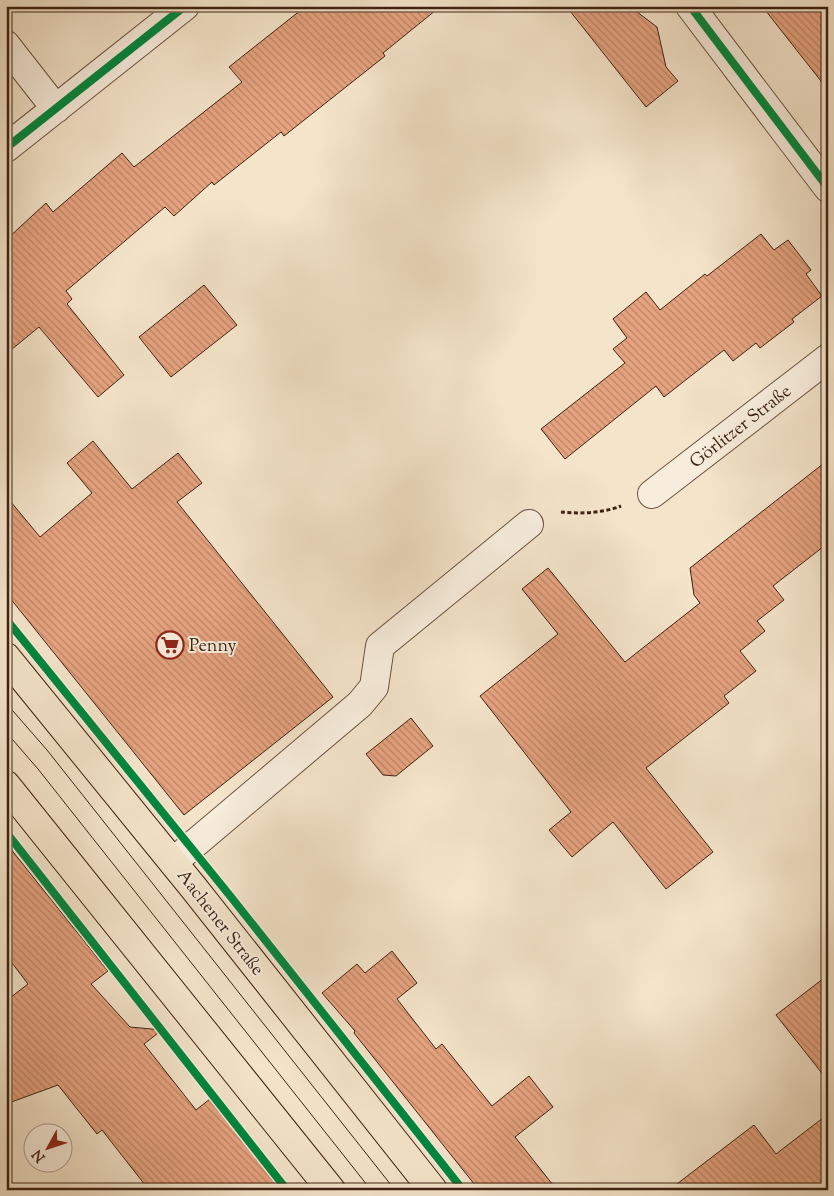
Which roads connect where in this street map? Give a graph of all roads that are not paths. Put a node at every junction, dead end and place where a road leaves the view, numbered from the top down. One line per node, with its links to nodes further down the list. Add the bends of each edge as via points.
1 (184, 6): 4 (street)
2 (690, 6): 6 (street)
3 (6, 45): 4 (street)
4 (56, 109): 5 (street)
5 (9, 140)
6 (828, 188)
7 (828, 358): 8 (street, Görlitzer Straße)
8 (652, 494)
9 (529, 524): 12 (street, via 380,646 374,687 360,704)
10 (6, 657): 12 (main road, Aachener Straße)
11 (6, 785): 13 (main road)
12 (173, 862): 14 (main road, Aachener Straße)
13 (331, 1190)
14 (433, 1190)

